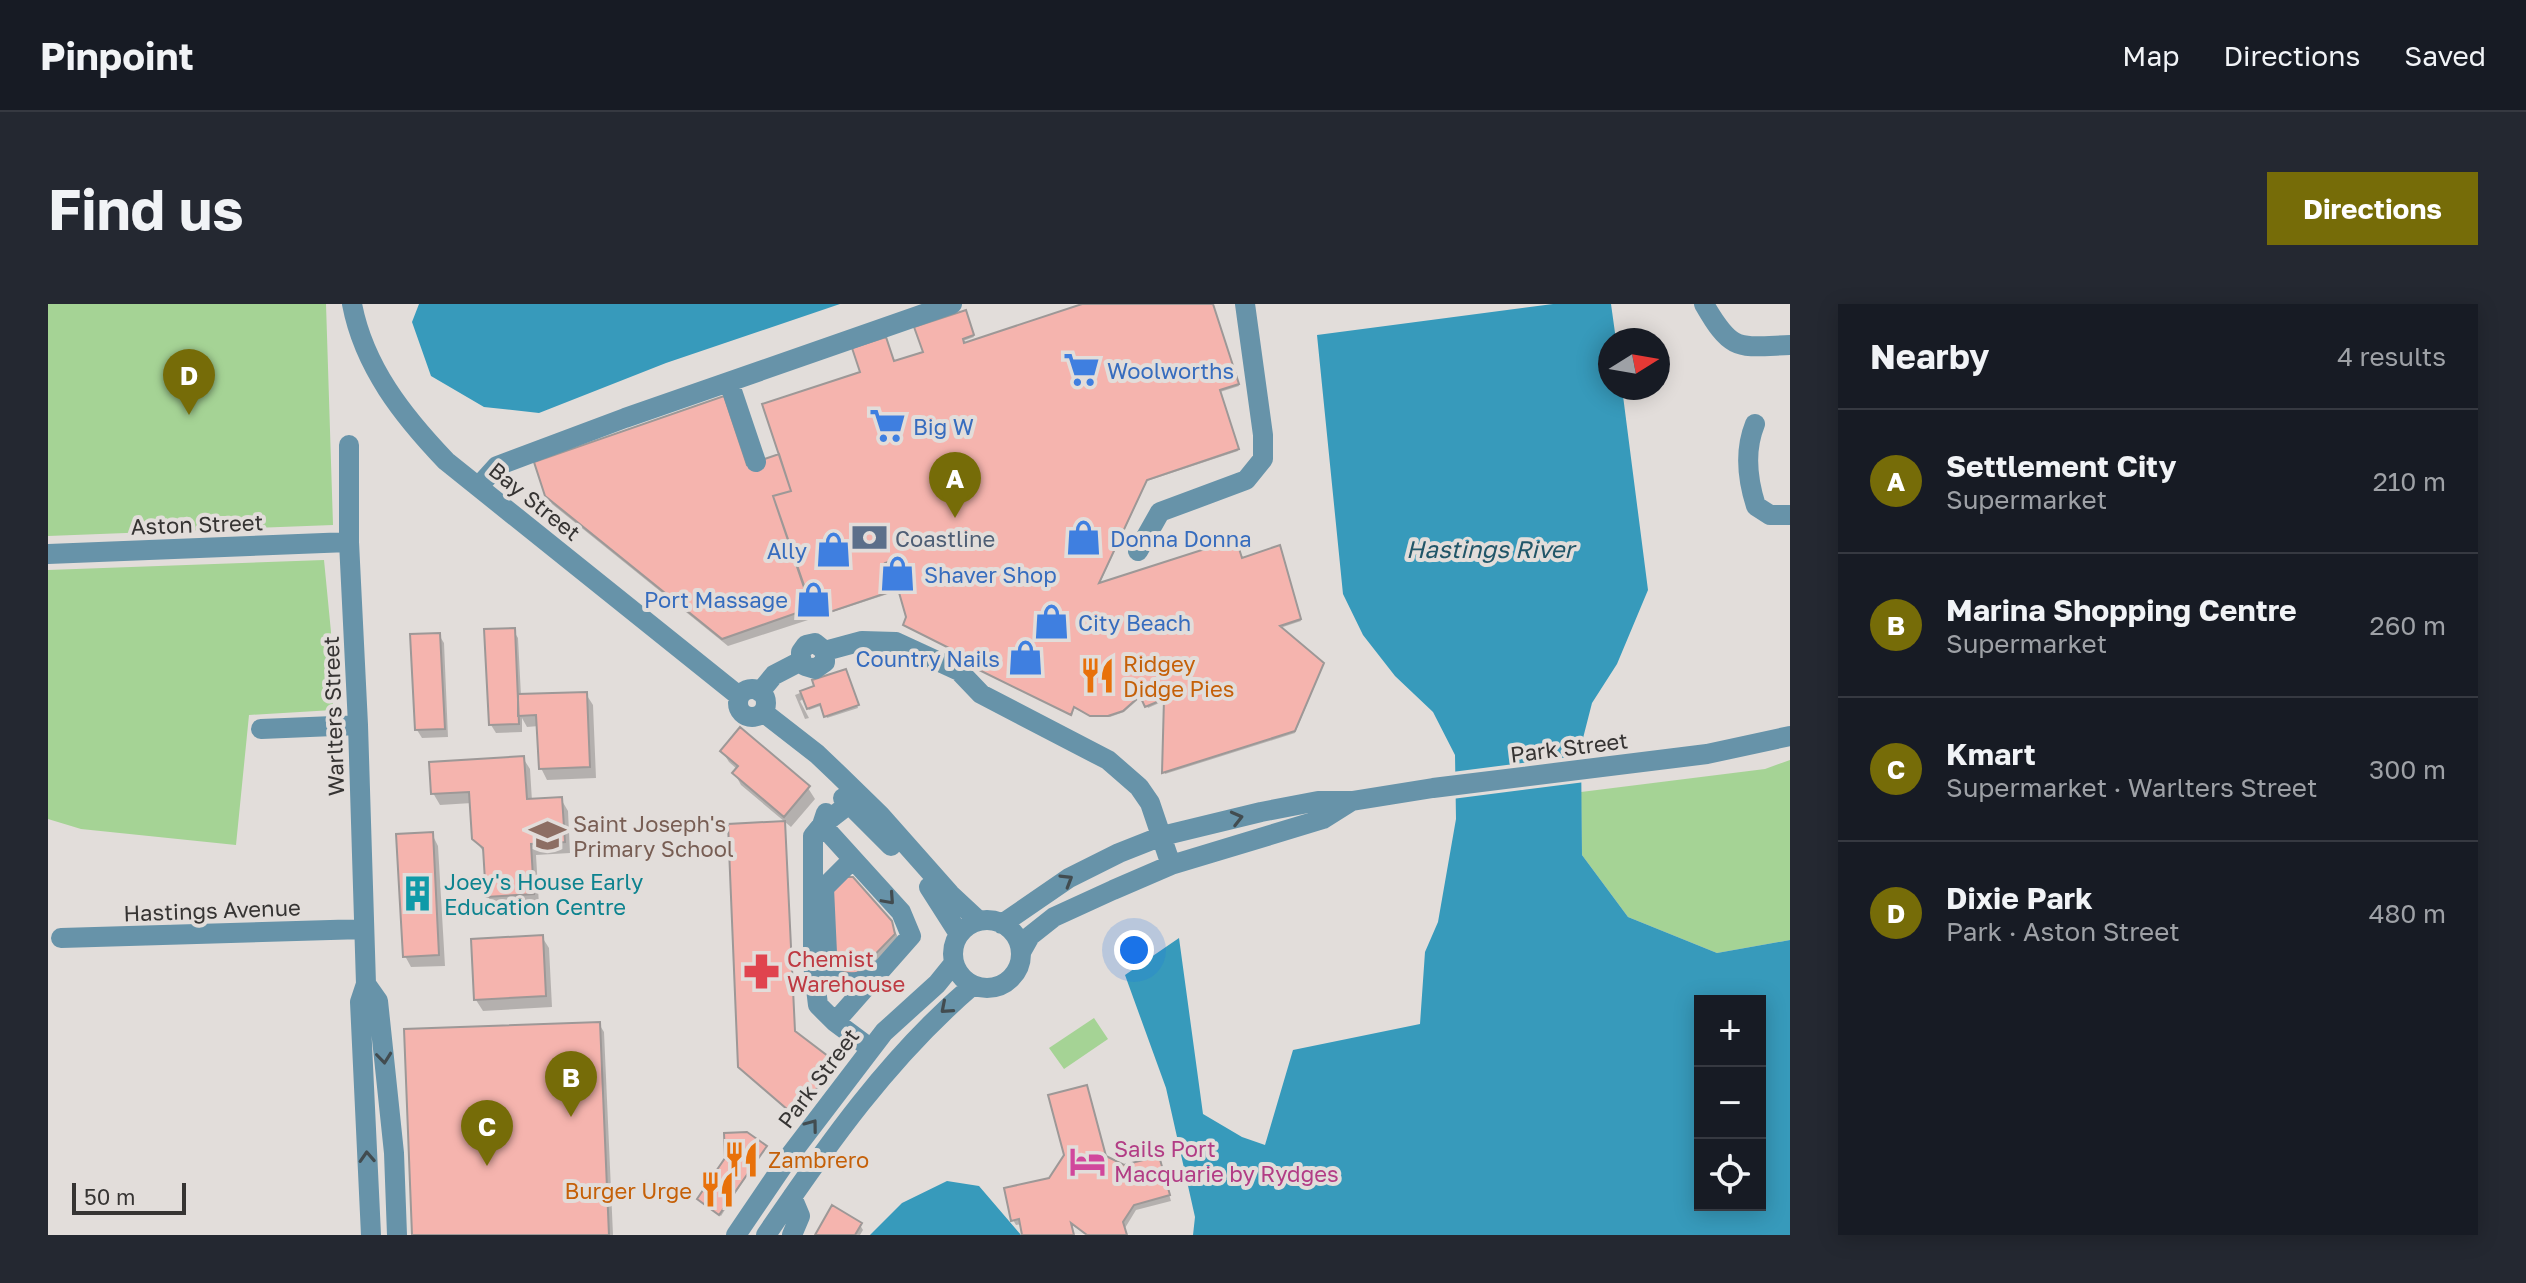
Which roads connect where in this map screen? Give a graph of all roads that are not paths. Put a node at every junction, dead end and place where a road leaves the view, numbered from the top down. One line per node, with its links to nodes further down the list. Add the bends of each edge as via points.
1 (352, 304): 10 (street, Bay Street, via 387,391 446,461)
2 (952, 304): 6 (street)
3 (1245, 304): 13 (street, via 1263,459 1246,480 1160,512)
4 (1704, 304): 5 (street, via 1733,344)
5 (1790, 345)
6 (729, 382): 9 (street); 10 (street, via 497,466)
7 (1755, 424): 11 (street, via 1747,445 1756,506 1770,515)
8 (349, 445): 12 (street, Warlters Street)
9 (756, 462)
10 (479, 486): 15 (street, Bay Street, via 739,696 739,710 747,717)
11 (1790, 515)
12 (349, 542): 14 (street, Aston Street); 16 (street, Warlters Street)
13 (1138, 551)
14 (48, 554)
15 (766, 709): 19 (street, Bay Street); 22 (street, via 774,675 801,661 803,648 811,643 825,651 862,641 896,642 959,671 981,694 1108,760 1139,787); 25 (street, Bay Street, via 880,815)
16 (358, 725): 17 (street); 27 (street, Warlters Street)
17 (261, 729)
18 (1790, 736): 20 (street, Park Street, via 1707,754)
19 (844, 799): 21 (street); 28 (street, Bay Street, via 925,881)
20 (1352, 801): 22 (street, Park Street, one-way to 20, via 1318,801); 24 (street, Park Street, via 1323,819)
21 (822, 825): 23 (street); 35 (street, via 813,836 813,964 818,1005)
22 (1162, 836): 24 (street); 26 (street, Park Street, one-way to 22, via 1069,878)
23 (853, 859): 32 (street, one-way to 32, via 901,912 911,936); 32 (street, via 824,888 828,975 853,984)
24 (1171, 865): 30 (street, Park Street, via 1054,917 1030,936)
25 (979, 921): 26 (street); 28 (street)
26 (1002, 924): 30 (street)
27 (364, 929): 29 (street, Hastings Avenue); 33 (street, Warlters Street)
28 (959, 934): 31 (street)
29 (61, 938)
30 (1021, 952): 34 (street, via 1020,964 1007,982 996,988)
31 (954, 963): 34 (street); 36 (street, Park Street)
32 (874, 978): 35 (street)
33 (366, 984): 38 (street, Warlters Street, one-way to 33, via 360,1002); 39 (street, Warlters Street, one-way to 39, via 378,1001)
34 (972, 986): 37 (street, one-way to 37, via 890,1066)
35 (835, 1022): 36 (street)
36 (870, 1048): 40 (street, Park Street, one-way to 36)
37 (792, 1197): 41 (street); 42 (street, via 800,1216)
38 (371, 1235)
39 (397, 1235)
40 (736, 1235)
41 (766, 1235)
42 (792, 1235)

